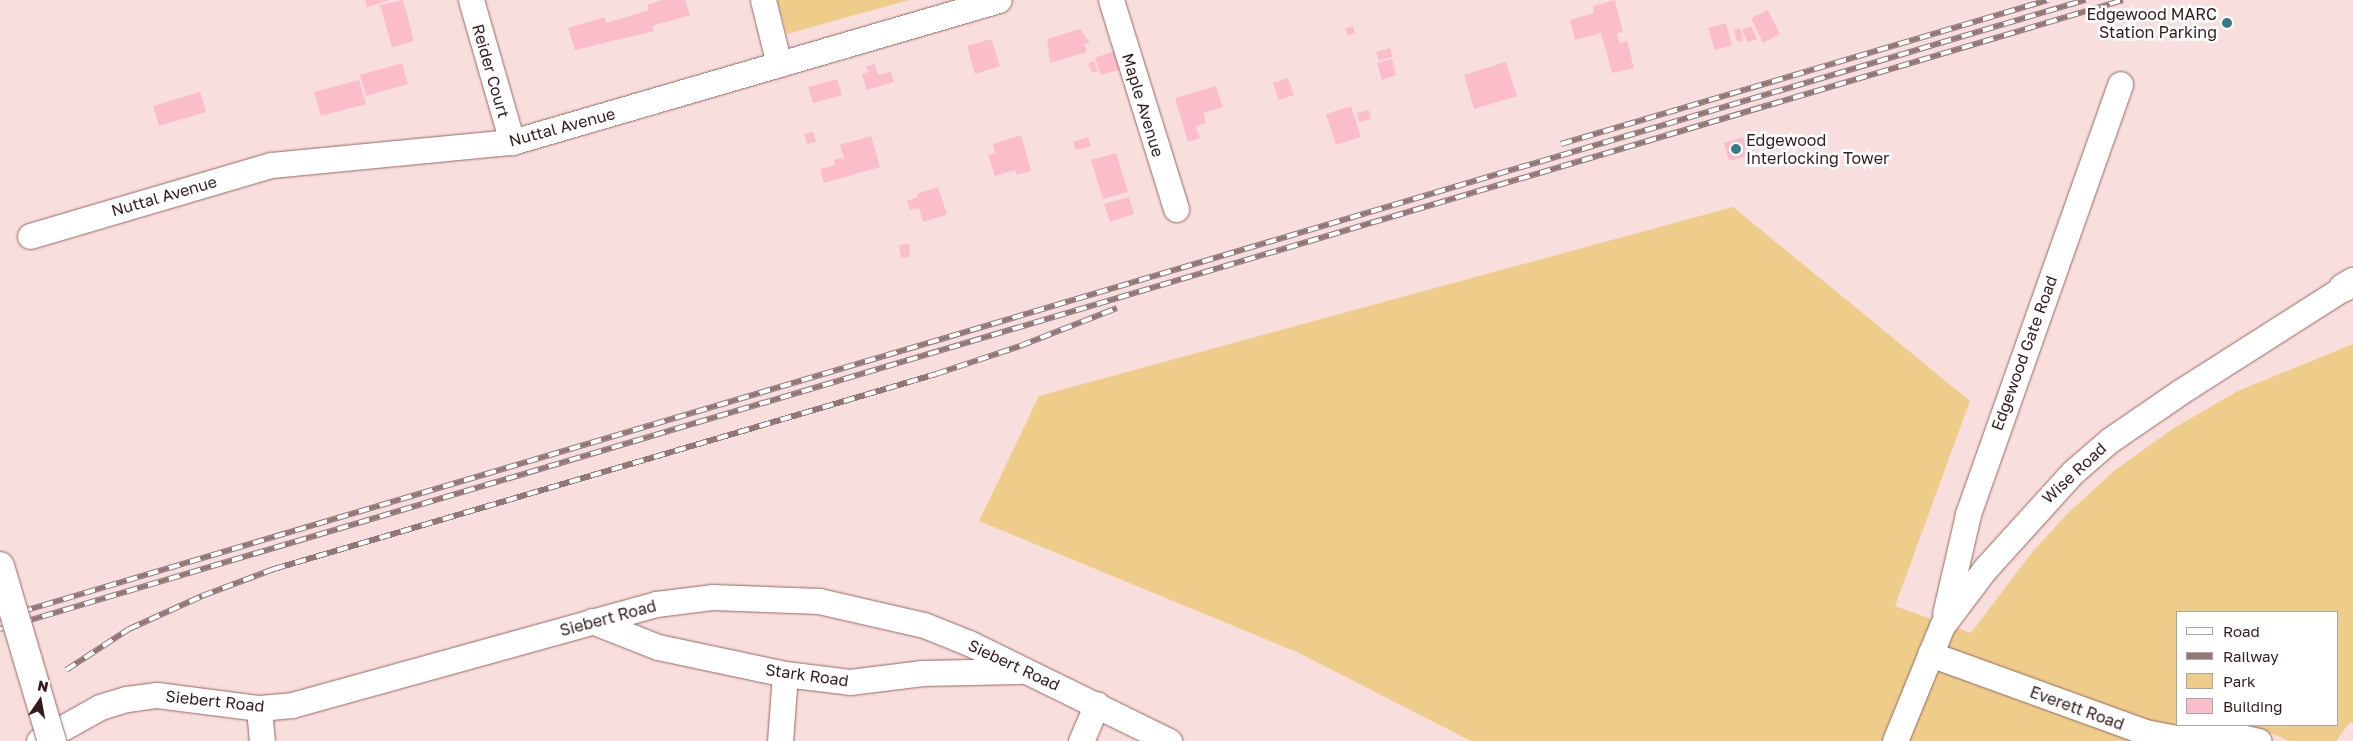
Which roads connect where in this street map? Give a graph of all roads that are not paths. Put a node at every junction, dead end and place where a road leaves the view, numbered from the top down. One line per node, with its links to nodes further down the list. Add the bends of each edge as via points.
1 (471, 0): 8 (street, Reider Court)
2 (763, 0): 6 (street)
3 (999, 0): 5 (street, Nuttal Avenue)
4 (1111, 0): 9 (street, Maple Avenue)
5 (952, 6): 6 (street, Nuttal Avenue)
6 (779, 64): 8 (street, Nuttal Avenue)
7 (2120, 84): 14 (street, Edgewood Gate Road, via 1968,514)
8 (512, 142): 10 (street, Nuttal Avenue, via 271,165)
9 (1176, 210)
10 (30, 236)
11 (2348, 285): 14 (street, Wise Road, via 2110,440 2038,508)
12 (0, 566): 21 (main road, bridge)
13 (592, 621): 16 (street, Siebert Road, via 656,604 712,597 819,601 924,625); 17 (street, Stark Road, via 658,647); 19 (street, Siebert Road, via 292,706)
14 (1942, 626): 15 (street, Wise Road)
15 (1930, 654): 26 (street, Wise Road); 27 (street, Everett Road, via 2145,732 2176,738 2240,737)
16 (1028, 671): 17 (street, Stark Road, via 922,673 850,682); 18 (street, Siebert Road)
17 (785, 674): 23 (street)
18 (1097, 704): 24 (street); 25 (street, Siebert Road)
19 (259, 708): 20 (street, Siebert Road, via 191,697 156,695 127,699 100,707); 22 (street)
20 (39, 741)
21 (52, 741)
22 (262, 741)
23 (780, 741)
24 (1081, 741)
25 (1169, 741)
26 (1895, 741)
27 (2259, 741)

